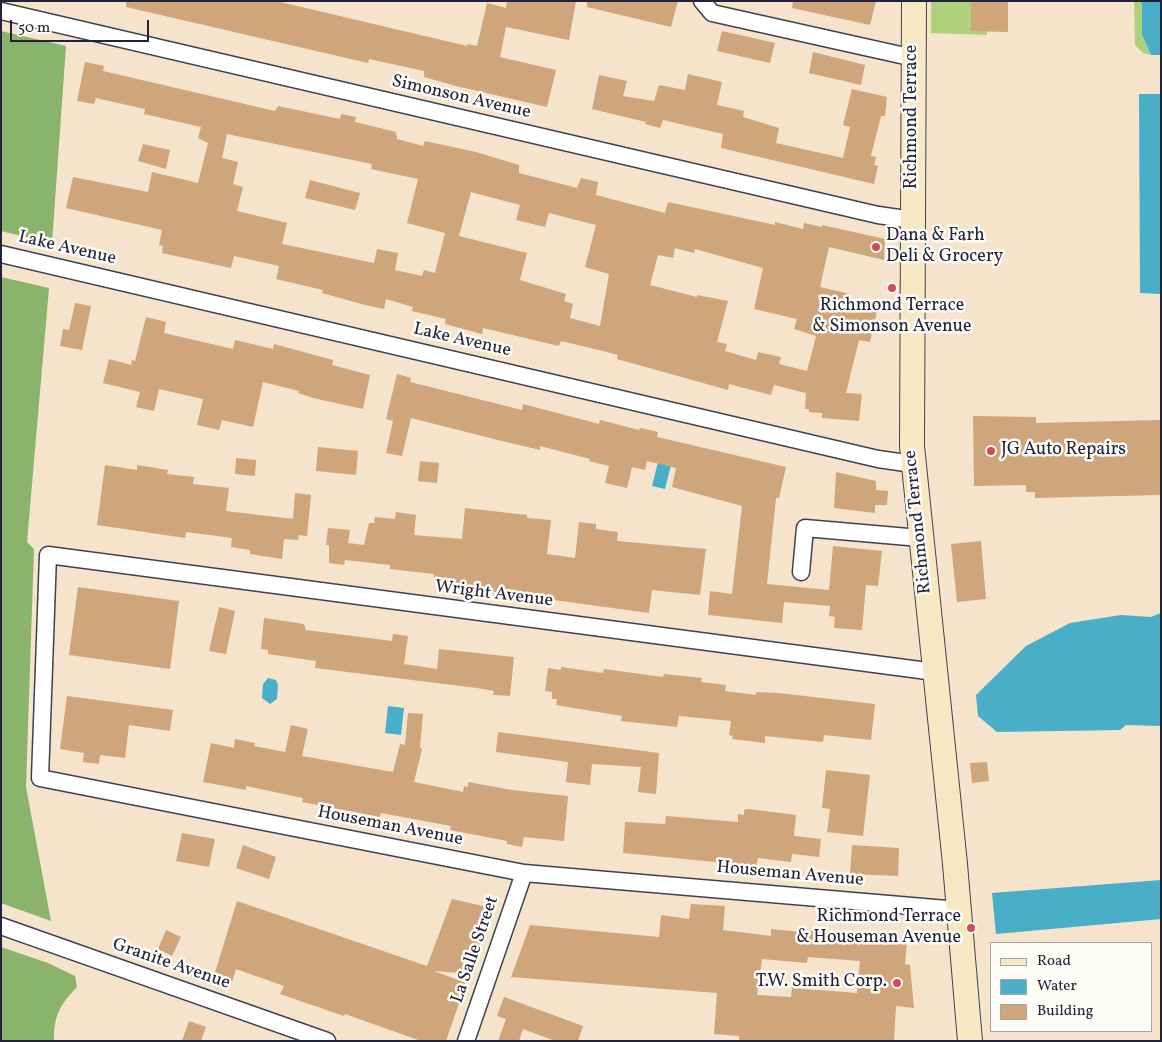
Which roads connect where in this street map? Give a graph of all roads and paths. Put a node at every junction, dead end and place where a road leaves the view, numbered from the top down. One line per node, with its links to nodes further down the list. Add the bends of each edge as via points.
1 (702, 1): 4 (street, via 712,13)
2 (914, 1): 4 (main road, Richmond Terrace)
3 (1, 11): 5 (street, Simonson Avenue, via 878,215)
4 (914, 58): 5 (main road, Richmond Terrace)
5 (913, 220): 7 (main road, Richmond Terrace, via 910,411)
6 (1, 254): 7 (street, Lake Avenue, via 859,455)
7 (913, 464): 8 (main road, Richmond Terrace)
8 (920, 538): 10 (street, via 806,528); 11 (main road, Richmond Terrace)
9 (48, 555): 11 (street, Wright Avenue); 12 (street, Houseman Avenue, via 40,778)
10 (801, 572)
11 (935, 672): 13 (main road, Richmond Terrace)
12 (524, 873): 13 (street, Houseman Avenue); 16 (street, La Salle Street)
13 (959, 910): 17 (main road, Richmond Terrace)
14 (1, 926): 15 (street, Granite Avenue)
15 (327, 1041)
16 (466, 1041)
17 (970, 1041)

